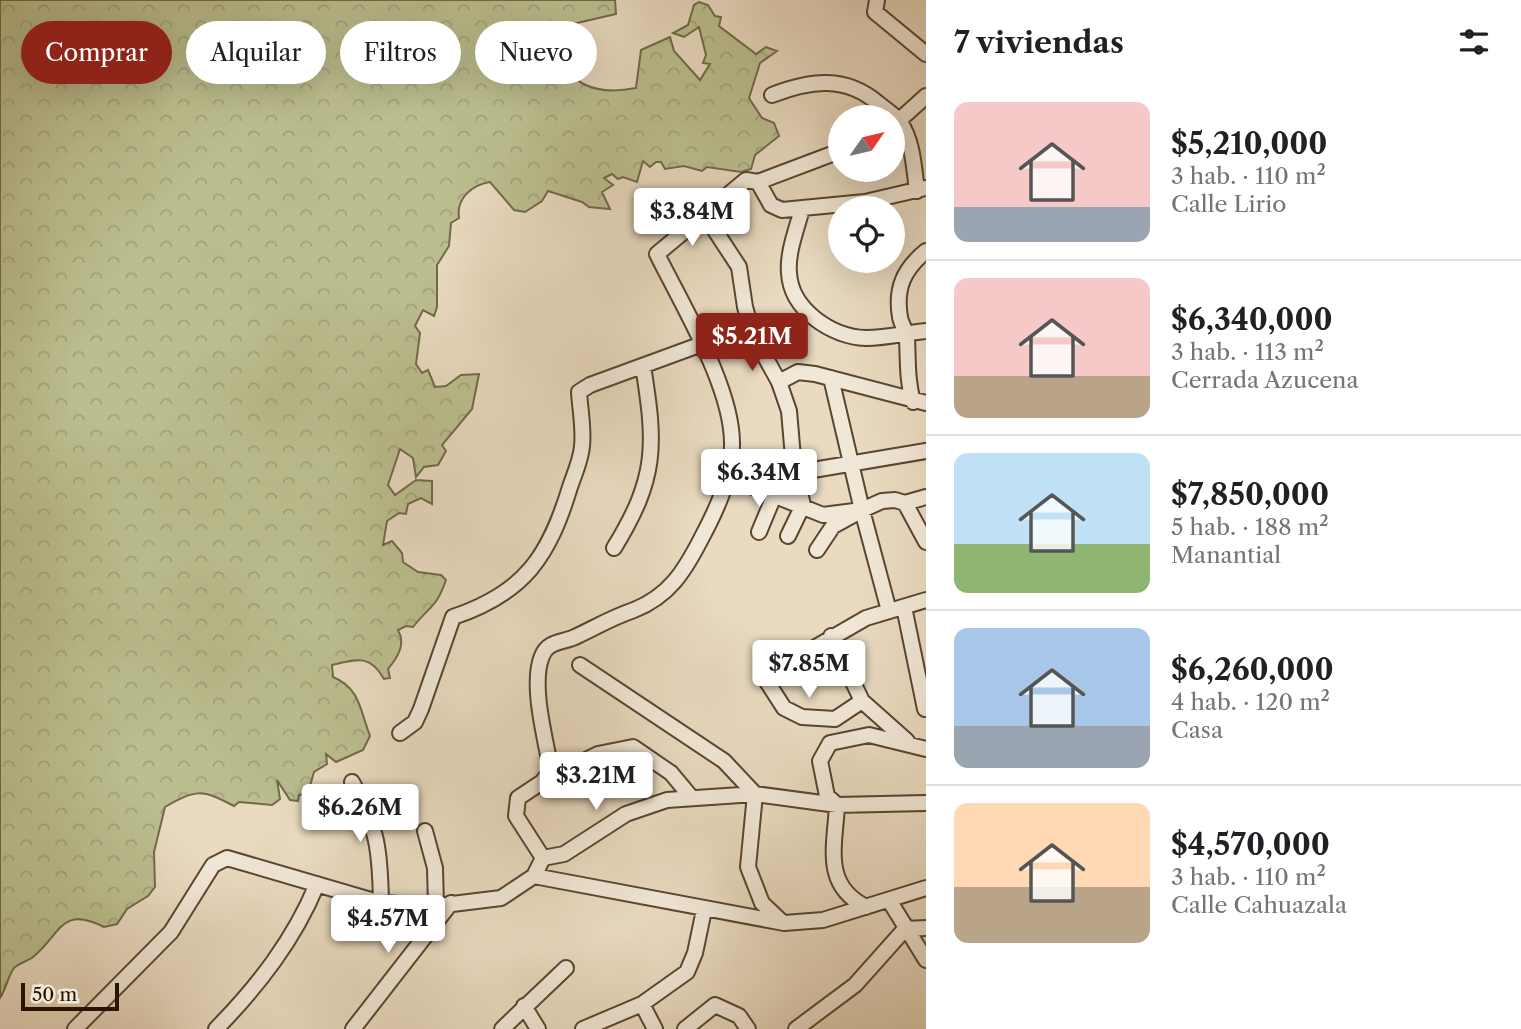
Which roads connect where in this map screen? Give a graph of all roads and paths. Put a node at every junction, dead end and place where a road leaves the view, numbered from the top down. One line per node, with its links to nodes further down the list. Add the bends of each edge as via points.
1 (877, 0): 2 (street, via 875,12 884,23)
2 (926, 54)
3 (772, 95): 5 (street, via 800,85 844,84)
4 (926, 96): 6 (street)
5 (879, 105)
6 (905, 115)
7 (905, 140): 10 (street)
8 (828, 156): 9 (street)
9 (758, 182): 11 (street, via 771,205 782,210); 12 (street, via 746,180)
10 (921, 189): 11 (street, via 866,202)
11 (802, 209): 15 (street, via 789,274 799,302 814,319 850,336)
12 (705, 215): 16 (street, via 657,254); 19 (street, via 739,267 753,335)
13 (926, 251): 15 (street, via 903,275 898,294)
14 (926, 331): 15 (street)
15 (906, 333): 20 (street, via 908,380)
16 (702, 344): 17 (street); 24 (street, via 729,415)
17 (643, 366): 33 (street, via 652,425 648,476); 42 (street, via 579,392 582,447 558,527 525,578 453,617 421,709 415,722)
18 (831, 378): 19 (street, via 798,372); 20 (street); 22 (street)
19 (779, 382): 23 (street, via 789,411)
20 (920, 403)
21 (926, 451): 22 (street)
22 (850, 464): 23 (street); 29 (street)
23 (794, 469): 28 (street)
24 (728, 477): 25 (street); 44 (street, via 704,534 670,589 653,602 602,621 574,638 554,642 542,653 537,676)
25 (774, 496): 28 (street); 30 (street)
26 (926, 497): 27 (street)
27 (905, 503): 29 (street, via 882,501); 32 (street)
28 (803, 505): 29 (street, via 823,515); 31 (street)
29 (862, 510): 34 (street, via 834,526); 37 (street)
30 (759, 532)
31 (788, 536)
32 (926, 542)
33 (614, 548)
34 (817, 550)
35 (926, 600): 36 (street)
36 (904, 607): 37 (street); 41 (street)
37 (889, 611): 38 (street)
38 (831, 636): 40 (street); 40 (street, via 764,677 784,708 802,717 835,719)
39 (580, 665): 46 (street, via 724,761)
40 (862, 701): 43 (street, via 891,730)
41 (925, 709)
42 (400, 733)
43 (920, 748): 49 (street, via 869,735 830,743 820,761 827,796)
44 (551, 771): 47 (street, via 633,747 671,773); 51 (street, via 518,799 516,816)
45 (352, 782): 56 (street, via 371,817 380,851)
46 (755, 794): 47 (street); 49 (street); 61 (street, via 748,867 762,904)
47 (691, 797): 51 (street, via 625,814 564,853)
48 (926, 803): 49 (street)
49 (837, 805): 59 (street, via 833,871 849,898)
50 (425, 831): 58 (street, via 435,868)
51 (543, 858): 52 (street)
52 (534, 876): 57 (street, via 501,898); 60 (street)
53 (317, 884): 56 (street); 69 (street, via 228,858 213,865 171,932); 70 (street, via 289,941 248,996)
54 (926, 888): 55 (street)
55 (889, 900): 59 (street); 63 (street)
56 (381, 903): 58 (street)
57 (451, 903): 58 (street); 71 (street)
58 (436, 906)
59 (866, 906): 61 (street, via 823,919)
60 (704, 909): 61 (street); 66 (street, via 687,972)
61 (784, 923)
62 (926, 928): 63 (street)
63 (905, 929): 64 (street); 77 (street, via 855,985)
64 (926, 960)
65 (566, 968): 67 (street)
66 (642, 1004): 68 (street); 74 (street)
67 (523, 1006): 72 (street); 73 (street)
68 (591, 1027)
69 (75, 1029)
70 (216, 1029)
71 (353, 1029)
72 (502, 1029)
73 (537, 1029)
74 (655, 1029)
75 (685, 1029): 76 (street, via 715,1005 739,1016)
76 (748, 1029)
77 (796, 1029)

